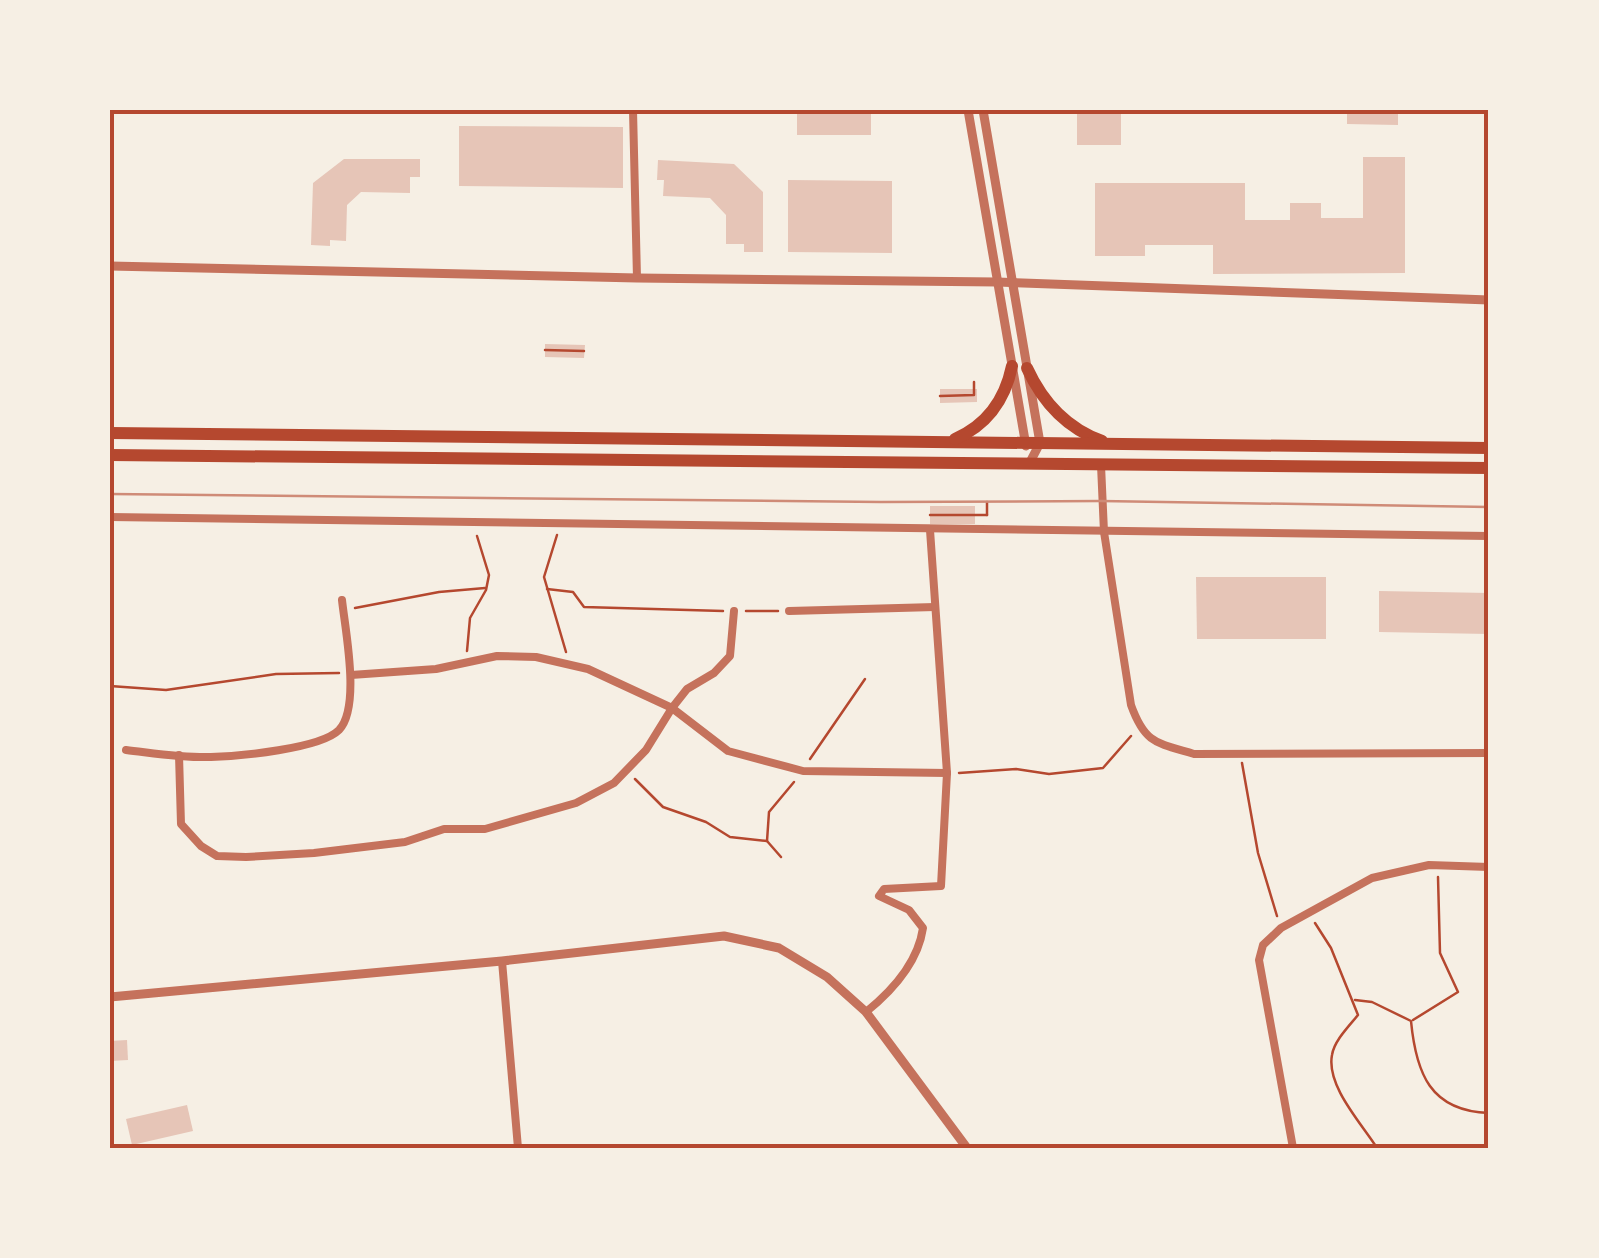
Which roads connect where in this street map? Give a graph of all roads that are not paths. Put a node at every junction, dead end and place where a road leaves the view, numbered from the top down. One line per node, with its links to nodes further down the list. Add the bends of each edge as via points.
1 (633, 110): 5 (street)
2 (968, 110): 6 (street)
3 (983, 110): 7 (street)
4 (110, 266): 5 (street)
5 (637, 278): 6 (street)
6 (997, 282): 7 (street); 9 (street)
7 (1012, 282): 8 (street); 10 (street)
8 (1489, 300)
9 (1012, 366): 12 (highway, via 1008,387 987,418); 13 (street)
10 (1027, 368): 13 (street); 14 (highway, via 1061,418)
11 (110, 434): 12 (highway)
12 (945, 442): 13 (highway)
13 (1032, 443): 14 (highway); 17 (street)
14 (1109, 444): 15 (highway)
15 (1489, 448)
16 (110, 456): 17 (highway)
17 (1029, 464): 18 (highway)
18 (1101, 464): 19 (highway); 22 (street)
19 (1489, 468)
20 (110, 518): 21 (street)
21 (930, 530): 22 (street); 25 (street)
22 (1104, 532): 23 (street); 31 (street, via 1130,705 1152,742 1194,754)
23 (1489, 536)
24 (342, 600): 28 (street)
25 (935, 607): 27 (street); 33 (street)
26 (734, 611): 29 (street, via 730,656)
27 (789, 611)
28 (350, 674): 29 (street, via 536,657 588,669); 32 (street, via 340,730 314,743)
29 (672, 708): 32 (street, via 614,784 576,803 485,829 444,829 405,842 314,854 217,856 201,846 181,824); 33 (street, via 728,751 802,772)
30 (126, 750): 32 (street)
31 (1489, 753)
32 (179, 755)
33 (947, 774): 37 (street, via 941,886 884,889 880,896 910,910 922,928 920,948)
34 (1489, 867): 40 (street, via 1437,866 1372,878 1281,928 1263,945 1259,960)
35 (502, 961): 36 (street); 37 (street, via 724,936 780,948); 38 (street)
36 (110, 997)
37 (866, 1012): 39 (street)
38 (518, 1148)
39 (968, 1148)
40 (1292, 1148)

